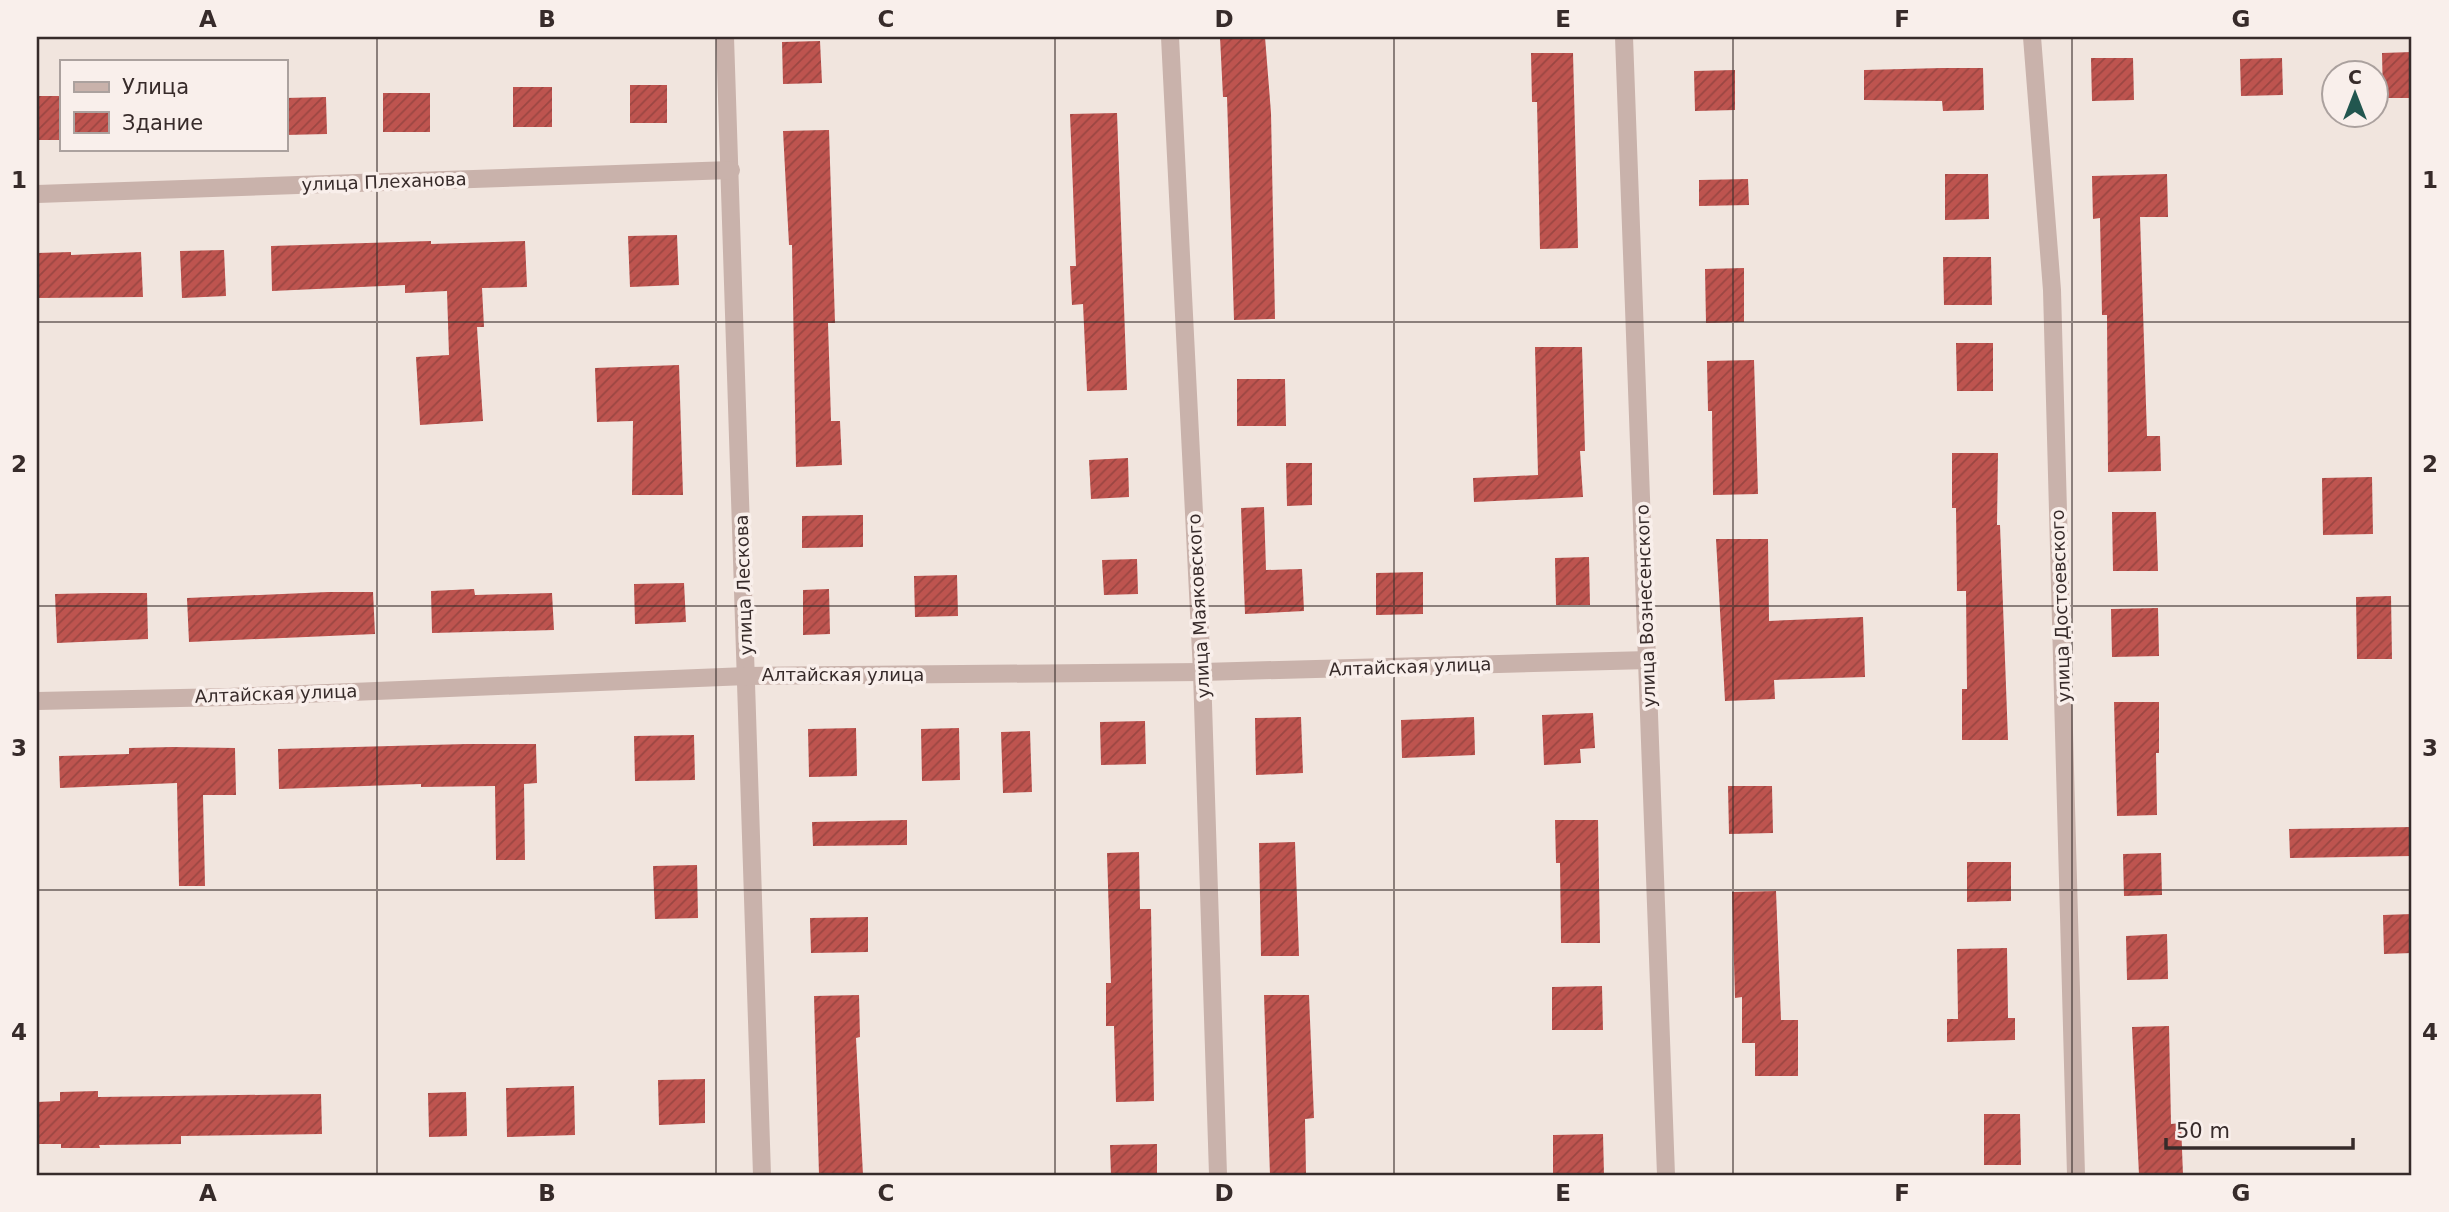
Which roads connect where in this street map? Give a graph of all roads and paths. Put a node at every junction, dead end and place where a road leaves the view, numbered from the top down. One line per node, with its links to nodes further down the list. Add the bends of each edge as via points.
1 (725, 37): 5 (street, улица Лескова)
2 (1170, 37): 8 (street, улица Маяковского)
3 (1624, 37): 7 (street, улица Вознесенского)
4 (2032, 37): 14 (street, улица Достоевского, via 2052,290)
5 (731, 170): 6 (street, улица Плеханова); 9 (street, улица Лескова)
6 (37, 194)
7 (1649, 660): 8 (street, Алтайская улица); 13 (street, улица Вознесенского)
8 (1202, 673): 9 (street, Алтайская улица); 12 (street, улица Маяковского)
9 (747, 676): 10 (street, Алтайская улица); 11 (street, улица Лескова)
10 (37, 701)
11 (762, 1175)
12 (1218, 1175)
13 (1666, 1175)
14 (2076, 1175)

